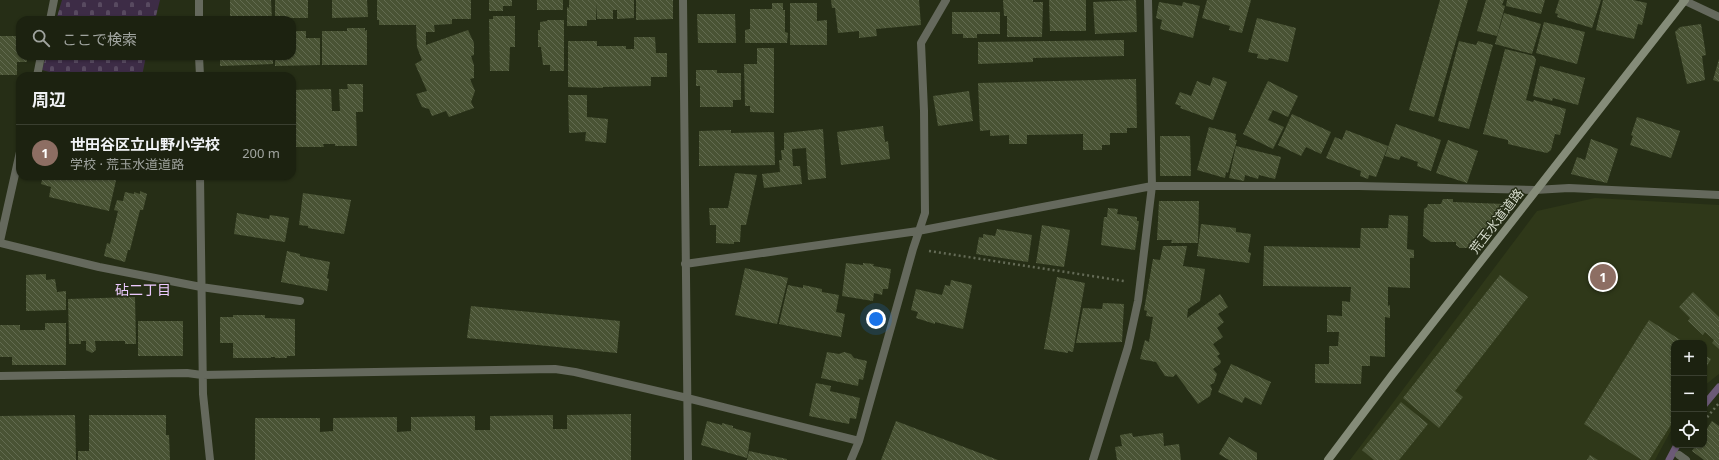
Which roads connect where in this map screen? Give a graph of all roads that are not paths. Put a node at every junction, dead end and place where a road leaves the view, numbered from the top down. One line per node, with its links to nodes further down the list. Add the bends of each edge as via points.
1 (54, 0): 7 (street)
2 (199, 0): 8 (street)
3 (683, 0): 21 (street)
4 (946, 0): 19 (street, via 921,43 925,213)
5 (1148, 0): 16 (street)
6 (1684, 0): 9 (street); 17 (main road, 荒玉水道道路)
7 (51, 16)
8 (199, 16)
9 (1719, 17)
10 (40, 60): 12 (street)
11 (199, 60): 13 (street)
12 (38, 72)
13 (200, 72)
14 (16, 170): 20 (street)
15 (200, 180): 22 (street)
16 (1152, 186): 17 (street, via 1359,186); 19 (street); 32 (street, via 1138,301 1128,348)
17 (1535, 190): 18 (street, via 1569,188); 33 (main road, 荒玉水道道路)
18 (1719, 195)
19 (918, 231): 21 (street); 27 (street)
20 (0, 242): 22 (street, via 99,267)
21 (685, 264): 26 (street)
22 (201, 287): 23 (street); 24 (street)
23 (300, 301)
24 (202, 375): 25 (street, via 187,373); 26 (street, via 554,369); 29 (street)
25 (0, 376)
26 (687, 398): 27 (street); 30 (street)
27 (859, 441): 31 (street)
28 (1679, 455): 34 (street)
29 (210, 460)
30 (688, 460)
31 (851, 460)
32 (1093, 460)
33 (1328, 460)
34 (1686, 460)

